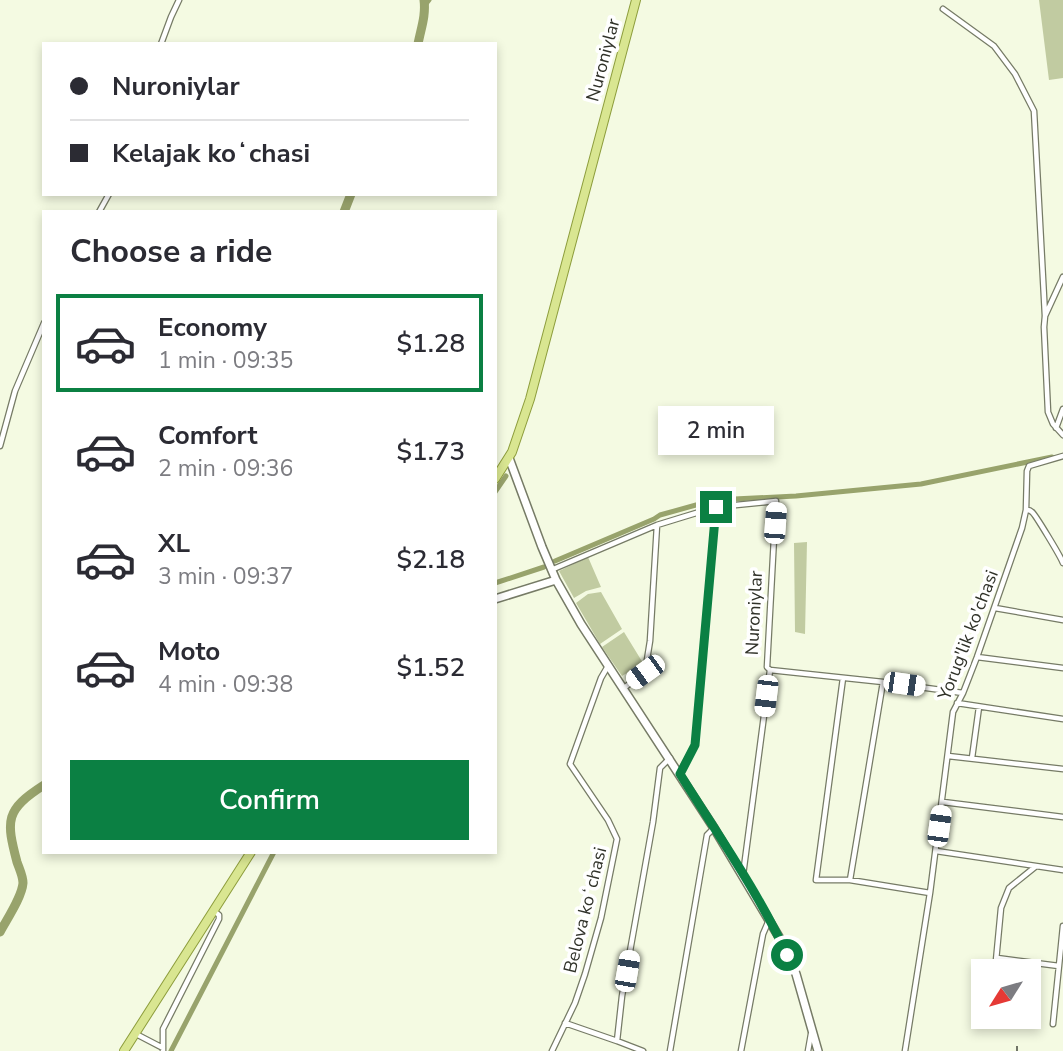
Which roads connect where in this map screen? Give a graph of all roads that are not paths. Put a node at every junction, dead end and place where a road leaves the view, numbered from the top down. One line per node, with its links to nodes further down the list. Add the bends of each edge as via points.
1 (180, 0): 4 (street)
2 (636, 0): 13 (main road, Nuroniylar, via 530,399)
3 (943, 9): 6 (street, via 994,46 1034,111)
4 (162, 42)
5 (1063, 277): 6 (street)
6 (1045, 316): 9 (street, via 1048,412)
7 (42, 328): 11 (street, via 15,391)
8 (1063, 409): 9 (street)
9 (1056, 428): 10 (street)
10 (1063, 435)
11 (0, 446)
12 (1063, 456): 16 (street, Yorug'lik ko'chasi, via 1029,466)
13 (509, 458): 14 (main road, Nuroniylar); 19 (main road)
14 (497, 476)
15 (716, 507): 17 (street, Nuroniylar); 27 (street, Nuroniylar, via 776,501 766,667); 39 (street, via 695,745)
16 (1026, 510): 18 (street, via 1033,512); 22 (street, Yorug'lik ko'chasi)
17 (657, 525): 19 (street, Nuroniylar); 30 (street, via 645,672)
18 (1063, 562)
19 (551, 570): 20 (main road)
20 (556, 580): 21 (main road); 25 (main road)
21 (497, 598)
22 (995, 608): 23 (street); 24 (street, Yorug'lik ko'chasi)
23 (1063, 620)
24 (976, 657): 26 (street); 31 (street, Yorug'lik ko'chasi)
25 (608, 665): 30 (main road); 56 (street, Belova koʻchasi, via 570,764 617,839 601,918)
26 (1063, 668)
27 (770, 670): 28 (street); 47 (street, Nuroniylar)
28 (843, 678): 29 (street); 48 (street, via 816,880)
29 (883, 682): 31 (street); 48 (street)
30 (624, 688): 36 (main road)
31 (963, 693): 32 (street, Yorug'lik ko'chasi)
32 (957, 703): 33 (street); 35 (street, Yorug'lik ko'chasi)
33 (979, 707): 34 (street); 37 (street)
34 (1063, 719)
35 (948, 756): 37 (street); 40 (street, Yorug'lik ko'chasi)
36 (670, 758): 39 (main road); 60 (street, via 660,768)
37 (972, 758): 38 (street)
38 (1063, 769)
39 (680, 774): 42 (main road)
40 (943, 802): 41 (street); 43 (street, Yorug'lik ko'chasi)
41 (1063, 817)
42 (714, 828): 47 (main road); 65 (street, via 707,835)
43 (936, 851): 45 (street); 49 (street, Yorug'lik ko'chasi)
44 (250, 854): 50 (main road)
45 (1035, 866): 46 (street); 54 (street, via 1009,888 1001,908)
46 (1063, 870)
47 (743, 876): 51 (main road)
48 (850, 880): 49 (street)
49 (930, 893): 69 (street, Yorug'lik ko'chasi)
50 (214, 911): 59 (main road); 61 (street, via 219,919 163,1029)
51 (769, 920): 58 (main road, via 796,974); 66 (street)
52 (1063, 926): 53 (street)
53 (1062, 947): 55 (street)
54 (997, 958): 55 (street)
55 (1059, 966): 57 (street)
56 (565, 1023): 60 (street); 63 (street, Belova koʻchasi)
57 (1053, 1024)
58 (812, 1030): 67 (street); 68 (main road)
59 (135, 1034): 61 (street); 62 (main road)
60 (617, 1041): 64 (street)
61 (163, 1050)
62 (124, 1051)
63 (552, 1051)
64 (643, 1051)
65 (670, 1051)
66 (741, 1051)
67 (808, 1051)
68 (818, 1051)
69 (905, 1051)

